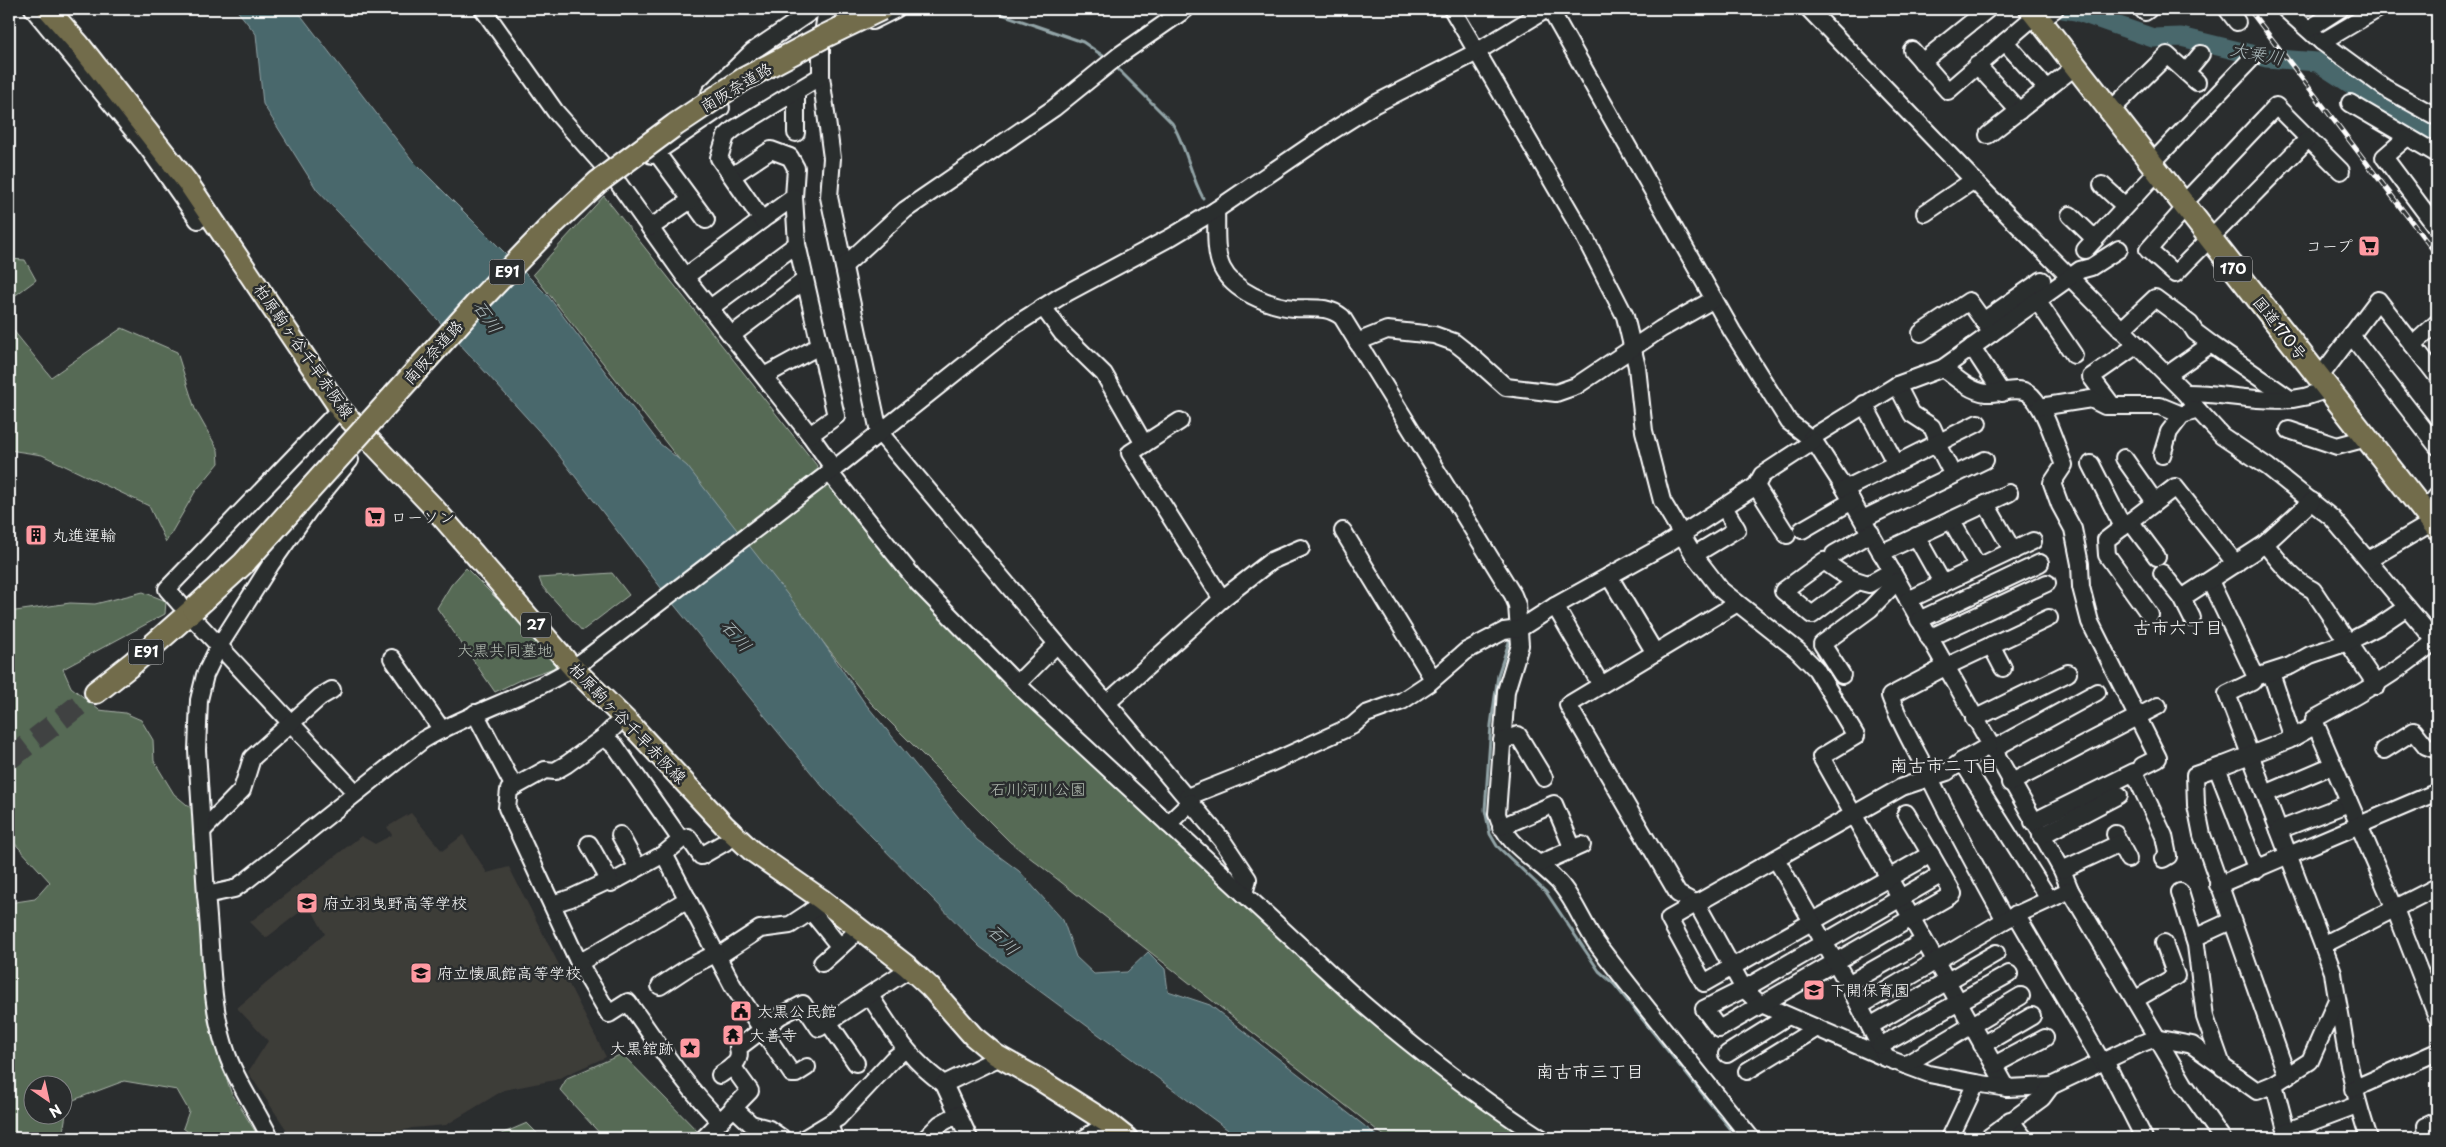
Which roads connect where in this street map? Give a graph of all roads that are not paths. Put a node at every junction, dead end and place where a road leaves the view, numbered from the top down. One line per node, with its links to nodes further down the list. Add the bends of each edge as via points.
1 (33, 9): 53 (street, via 149,150 198,220)
2 (48, 9): 53 (main road, 柏原駒ヶ谷千早赤阪線 / 27, via 80,44)
3 (484, 9): 45 (street, via 555,111)
4 (815, 9): 45 (street, via 753,51)
5 (827, 9): 23 (street)
6 (865, 9): 158 (highway, 南阪奈道路 / E91, via 742,74 670,120 594,177 532,235)
7 (881, 9): 158 (highway, 南阪奈道路 / E91, bridge, via 744,80 675,125 598,182 479,301 244,563)
8 (896, 9): 23 (street)
9 (1186, 9): 63 (street, via 1121,54 1054,108 905,210)
10 (1452, 9): 24 (street)
11 (1549, 9): 24 (street); 68 (street)
12 (1809, 9): 46 (street)
13 (1988, 9): 27 (street, via 1917,56 1948,91)
14 (2142, 9): 15 (street, via 2145,12)
15 (2149, 9)
16 (2285, 9): 20 (street)
17 (2340, 9): 20 (street)
18 (2378, 9): 22 (street)
19 (2041, 13): 21 (street); 28 (highway, 国道170号 / 170)
20 (2309, 29): 22 (street)
21 (2004, 42): 27 (street); 30 (street)
22 (2322, 42): 35 (street, via 2385,88)
23 (821, 46): 29 (street); 40 (street, via 771,73)
24 (1477, 52): 52 (street, via 1332,130); 83 (street, via 1609,282 1625,316)
25 (2201, 54): 33 (street, via 2191,77 2167,55)
26 (2252, 58): 42 (street)
27 (1978, 65): 34 (street)
28 (2076, 66): 30 (street); 33 (highway, 国道170号 / 170)
29 (821, 76): 31 (street); 63 (street, via 832,158 829,196)
30 (2046, 89): 34 (street)
31 (796, 91): 36 (street); 44 (street, via 726,136 719,158)
32 (2350, 103): 38 (street)
33 (2110, 110): 42 (highway, 国道170号 / 170)
34 (2019, 111): 37 (street)
35 (2437, 117)
36 (796, 133)
37 (1988, 135)
38 (2406, 138): 41 (street); 58 (street, via 2384,157)
39 (2308, 139): 43 (street); 51 (street, via 2276,106); 60 (street)
40 (656, 152): 45 (street); 49 (street)
41 (2437, 154)
42 (2154, 168): 50 (street); 51 (highway, 国道170号 / 170)
43 (2341, 171)
44 (732, 176): 48 (street, via 771,150 790,157 796,168); 57 (street)
45 (616, 180): 59 (street); 105 (street, via 527,264)
46 (1974, 180): 54 (street); 65 (street)
47 (2102, 185): 50 (street)
48 (794, 196): 57 (street); 61 (street)
49 (691, 200): 56 (street); 59 (street)
50 (2125, 206): 55 (street, via 2090,244)
51 (2184, 206): 60 (highway, 国道170号 / 170); 60 (street, via 2148,250 2176,274 2200,247)
52 (1216, 210): 70 (street); 78 (street, via 1221,267 1230,279 1245,291 1269,302 1292,308 1334,311 1342,317)
53 (209, 213): 98 (main road, 柏原駒ヶ谷千早赤阪線 / 27)
54 (1925, 213)
55 (2070, 215)
56 (706, 220)
57 (762, 220): 64 (street)
58 (2436, 224)
59 (650, 228): 64 (street)
60 (2211, 240): 90 (highway, 国道170号 / 170)
61 (797, 244): 66 (street); 71 (street)
62 (2119, 249): 65 (street)
63 (844, 266): 104 (street)
64 (685, 277): 71 (street)
65 (2070, 278): 69 (street); 74 (street)
66 (805, 280): 76 (street); 81 (street)
67 (2042, 280): 73 (street)
68 (1714, 299): 83 (street); 108 (street, via 1789,422)
69 (2038, 302): 73 (street); 85 (street)
70 (1043, 307): 104 (street, via 1015,325); 110 (street, via 1062,333 1104,374)
71 (710, 308): 76 (street)
72 (2437, 323): 80 (street)
73 (1987, 327): 75 (street, via 1969,301); 84 (street)
74 (2121, 330): 79 (street, via 2155,298); 82 (street)
75 (1921, 333)
76 (732, 335): 88 (street)
77 (2351, 335): 80 (street, via 2378,300); 90 (street); 111 (street)
78 (1357, 342): 83 (street, via 1387,330 1434,335 1454,342 1506,387 1556,393 1576,386); 163 (street, via 1513,595)
79 (2211, 344): 87 (street); 94 (street)
80 (2413, 344): 89 (street)
81 (819, 346): 88 (street); 106 (street, via 836,416)
82 (2137, 346): 87 (street); 96 (street, via 2091,377)
83 (1634, 347): 131 (street, via 1652,470 1662,501)
84 (1972, 347): 86 (street); 93 (street)
85 (2074, 355)
86 (1943, 368): 91 (street); 93 (street, via 1978,391)
87 (2167, 375): 92 (street)
88 (764, 376): 106 (street)
89 (2437, 376)
90 (2323, 383): 94 (street, via 2313,396); 107 (highway, 国道170号 / 170)
91 (1897, 385): 95 (street); 109 (street, via 1912,414 1932,427)
92 (2185, 392): 94 (street); 99 (street)
93 (2002, 393): 97 (street, via 2024,391)
94 (2290, 399)
95 (1864, 404): 108 (street); 115 (street)
96 (2112, 405): 97 (street, via 2105,406 2091,399); 100 (street, via 2160,406)
97 (2040, 407): 188 (street, via 2064,465 2052,483 2074,528 2081,587 2090,622)
98 (340, 409): 105 (main road, 柏原駒ヶ谷千早赤阪線 / 27); 158 (street, via 166,589)
99 (2198, 410): 100 (street); 122 (street, via 2222,436)
100 (2182, 414): 112 (street, via 2169,432)
101 (1180, 421): 110 (street)
102 (1978, 423): 109 (street)
103 (2289, 430): 107 (street, via 2337,446)
104 (880, 432): 117 (street); 167 (street)
105 (373, 433): 169 (street, via 309,510); 172 (main road, 柏原駒ヶ谷千早赤阪線 / 27, via 435,509)
106 (810, 436): 117 (street)
107 (2366, 438): 126 (highway, 国道170号 / 170)
108 (1812, 439): 119 (street, via 1762,475); 121 (street)
109 (1938, 443): 115 (street); 118 (street)
110 (1144, 444): 152 (street, via 1130,453)
111 (2437, 446)
112 (2162, 455)
113 (2124, 458): 123 (street)
114 (1985, 460): 118 (street)
115 (1896, 464): 121 (street)
116 (2091, 464): 128 (street)
117 (828, 473): 172 (street); 179 (street, via 919,584)
118 (1953, 475): 129 (street)
119 (1756, 486): 121 (street, via 1795,532); 125 (street)
120 (2009, 493): 124 (street)
121 (1849, 495): 129 (street)
122 (2312, 501): 134 (street); 140 (street, via 2332,518)
123 (2155, 502): 128 (street); 142 (street, via 2175,487)
124 (1986, 504): 127 (street); 136 (street)
125 (1724, 507): 131 (street); 139 (street, via 1737,529)
126 (2433, 514): 140 (street, via 2426,526)
127 (1951, 520): 132 (street); 143 (street)
128 (2126, 524): 151 (street); 159 (street, via 2106,540 2107,555)
129 (1867, 526): 137 (street); 138 (street)
130 (1344, 531): 178 (street)
131 (1681, 534): 139 (street); 144 (street)
132 (1916, 536): 137 (street); 149 (street)
133 (2033, 541): 136 (street)
134 (2265, 544): 142 (street); 165 (street, via 2290,574 2313,590)
135 (1300, 548): 152 (street, via 1271,560)
136 (2013, 551): 143 (street)
137 (1881, 552): 145 (street)
138 (1834, 554)
139 (1694, 555): 154 (street, via 1720,590)
140 (2368, 560): 156 (street)
141 (2040, 563): 150 (street)
142 (2236, 564): 147 (street)
143 (1978, 568): 149 (street)
144 (1609, 576): 155 (street); 170 (street)
145 (1894, 576): 146 (street, via 1870,584); 153 (street); 176 (street, via 1870,609 1822,644)
146 (1857, 581)
147 (2210, 581): 151 (street); 177 (street)
148 (2047, 583): 157 (street)
149 (1943, 584): 153 (street)
150 (1985, 589): 157 (street); 162 (street)
151 (2182, 598): 161 (street)
152 (1222, 599): 185 (street)
153 (1908, 600): 162 (street)
154 (1736, 604): 170 (street); 216 (street, via 1797,650 1816,669 1856,736 1821,757)
155 (1555, 606): 163 (street); 180 (street)
156 (2407, 607): 165 (street, via 2380,626); 166 (street)
157 (1994, 608): 164 (street)
158 (189, 609): 169 (street); 182 (highway, 南阪奈道路 / E91, via 134,663)
159 (2150, 615)
160 (2049, 618): 168 (street)
161 (2192, 618)
162 (1919, 620): 164 (street)
163 (1519, 629): 178 (street, via 1504,631 1466,651); 196 (street, via 1520,645 1506,691)
164 (1929, 638): 173 (street)
165 (2348, 642): 177 (street); 181 (street)
166 (2436, 642): 181 (street)
167 (1057, 644): 179 (street); 185 (street)
168 (1992, 645): 173 (street); 174 (street)
169 (219, 646): 192 (street); 222 (street, via 205,676 199,700 197,750)
170 (1655, 653): 180 (street)
171 (392, 658): 193 (street)
172 (578, 664): 187 (street, via 545,683); 189 (main road, 柏原駒ヶ谷千早赤阪線 / 27)
173 (1945, 667): 190 (street); 206 (street, via 1890,696 1900,725)
174 (2003, 668)
175 (2068, 673): 190 (street)
176 (1842, 675)
177 (2263, 675): 195 (street); 200 (street, via 2227,694)
178 (1433, 679): 213 (street, via 1402,701 1366,714 1352,726)
179 (1017, 684): 217 (street)
180 (1601, 685): 250 (street, via 1568,705 1678,894)
181 (2377, 686): 191 (street)
182 (94, 688)
183 (332, 690): 192 (street)
184 (2097, 692): 197 (street)
185 (1107, 703): 213 (street)
186 (2158, 706): 188 (street)
187 (475, 713): 193 (street); 208 (street)
188 (2137, 716): 204 (street, via 2158,758); 207 (street)
189 (624, 717): 194 (street); 224 (main road, 柏原駒ヶ谷千早赤阪線 / 27)
190 (1974, 719): 197 (street)
191 (2314, 719)
192 (290, 723): 210 (street); 222 (street, via 252,758 242,790)
193 (442, 730): 210 (street)
194 (604, 737): 208 (street, via 555,771 545,770); 225 (street, via 616,748)
195 (2293, 738): 200 (street); 203 (street, via 2316,725)
196 (1502, 741): 205 (street, via 1518,735); 219 (street, via 1498,814)
197 (1990, 748): 201 (street); 207 (street)
198 (2384, 750): 199 (street, via 2414,731 2426,746)
199 (2437, 750)
200 (2250, 755): 202 (street); 211 (street)
201 (1962, 760): 206 (street, via 1947,772); 248 (street)
202 (2224, 765): 236 (street, via 2218,770); 240 (street, via 2195,775 2196,806 2202,835)
203 (2333, 765): 211 (street); 214 (street)
204 (2142, 766)
205 (1544, 778)
206 (1930, 778): 216 (street, via 1902,787); 253 (street, via 1942,806)
207 (2010, 783): 220 (street)
208 (514, 787): 249 (street, via 509,790 507,808)
209 (2437, 792): 218 (street)
210 (356, 793): 245 (street, via 234,889)
211 (2264, 794): 221 (street)
212 (2119, 795): 220 (street)
213 (1189, 800): 217 (street); 244 (street, via 1222,840 1248,879)
214 (2349, 803): 218 (street); 221 (street)
215 (1906, 813): 228 (street)
216 (1854, 814): 231 (street); 238 (street)
217 (1168, 824): 244 (street)
218 (2359, 825): 229 (street); 252 (street)
219 (1501, 827): 233 (street, via 1508,838); 233 (street, via 1554,804 1578,847)
220 (2037, 829): 230 (street, via 2134,772 2164,836 2168,856); 235 (street)
221 (2279, 830): 229 (street)
222 (202, 831): 245 (street)
223 (620, 835): 234 (street)
224 (736, 836): 225 (street, via 701,856 688,837); 251 (main road, 柏原駒ヶ谷千早赤阪線 / 27)
225 (680, 840): 227 (street)
226 (589, 844): 239 (street)
227 (664, 854): 234 (street); 247 (street)
228 (1931, 854): 237 (street); 238 (street)
229 (2289, 857): 236 (street); 262 (street)
230 (2163, 858)
231 (1776, 859): 250 (street); 255 (street)
232 (2128, 859): 235 (street, via 2118,838)
233 (1538, 864): 333 (street, via 1562,886 1599,946)
234 (638, 868): 239 (street)
235 (2062, 870): 242 (street)
236 (2257, 870): 240 (street)
237 (1942, 874): 246 (street); 254 (street, via 1953,894)
238 (1889, 878): 246 (street); 255 (street)
239 (610, 880): 249 (street)
240 (2218, 885): 256 (street)
241 (2437, 887): 252 (street)
242 (2070, 890): 248 (street); 279 (street)
243 (2180, 892): 258 (street)
244 (1244, 894): 332 (street, via 1415,1048 1479,1098)
245 (206, 895): 324 (street, via 216,1014 221,1036 227,1056)
246 (1900, 897): 254 (street); 260 (street)
247 (688, 899): 265 (street); 267 (street)
248 (2048, 900): 253 (street)
249 (552, 904): 267 (street)
250 (1697, 904): 270 (street); 270 (street, via 1669,919 1692,963 1704,983)
251 (818, 907): 257 (main road, 柏原駒ヶ谷千早赤阪線 / 27); 263 (street); 265 (street, via 790,925 760,929)
252 (2395, 909): 262 (street); 286 (street)
253 (2010, 917): 266 (street); 302 (street)
254 (1912, 919): 259 (street); 269 (street)
255 (1811, 922): 260 (street); 270 (street)
256 (2231, 922): 258 (street); 309 (street)
257 (860, 929): 263 (street); 271 (main road, 柏原駒ヶ谷千早赤阪線 / 27)
258 (2194, 938): 307 (street, via 2202,976 2205,1017)
259 (1924, 941): 266 (street); 274 (street)
260 (1822, 942): 269 (street); 276 (street)
261 (2164, 943): 279 (street, via 2176,976)
262 (2323, 945): 281 (street, via 2333,972)
263 (840, 947): 268 (street)
264 (1996, 952): 273 (street)
265 (716, 955): 275 (street, via 688,967); 291 (street)
266 (1936, 962): 273 (street); 283 (street)
267 (579, 963): 318 (street, via 609,1014 628,1002 684,1080)
268 (822, 963)
269 (1834, 964): 274 (street); 282 (street)
270 (1732, 968): 276 (street)
271 (909, 969): 277 (street); 300 (main road, 柏原駒ヶ谷千早赤阪線 / 27, via 930,987 973,1036)
272 (2009, 974): 280 (street)
273 (1947, 982): 280 (street); 289 (street)
274 (1848, 984): 283 (street)
275 (660, 986)
276 (1744, 990): 282 (street); 282 (street, via 1704,1009 1719,1030)
277 (870, 996): 287 (street); 296 (street)
278 (2021, 996): 288 (street)
279 (2136, 999): 294 (street)
280 (1958, 1002): 288 (street); 297 (street)
281 (2336, 1002): 309 (street, via 2310,1061); 314 (street)
282 (1762, 1005): 284 (street)
283 (1860, 1006): 289 (street)
284 (1788, 1016): 290 (street); 293 (street)
285 (2032, 1016): 295 (street)
286 (2437, 1017)
287 (828, 1022): 291 (street, via 819,1028 803,1004); 303 (street)
288 (1971, 1025): 295 (street); 304 (street)
289 (1870, 1026): 297 (street)
290 (1817, 1028): 297 (street); 301 (street)
291 (762, 1030): 306 (street, via 792,1074); 316 (street, via 738,1048 738,1061 726,1070 750,1091)
292 (2045, 1038): 305 (street)
293 (1751, 1039): 299 (street); 301 (street)
294 (2159, 1039): 302 (street, via 2140,1044); 307 (street, via 2192,1045); 338 (street, via 2196,1103)
295 (1982, 1045): 305 (street)
296 (906, 1049): 311 (street, via 923,1070); 322 (street, via 838,1118)
297 (1883, 1052): 304 (street)
298 (2437, 1052): 314 (street)
299 (1727, 1054)
300 (996, 1055): 311 (street, via 994,1060); 321 (main road, 柏原駒ヶ谷千早赤阪線 / 27)
301 (1765, 1060): 308 (street)
302 (2103, 1062): 312 (street); 337 (street)
303 (856, 1063)
304 (1905, 1065): 310 (street, via 1929,1074)
305 (1994, 1065): 313 (street)
306 (807, 1067)
307 (2223, 1068): 309 (street, via 2257,1090)
308 (1747, 1071)
309 (2281, 1080): 323 (street)
310 (1976, 1083): 313 (street); 334 (street)
311 (944, 1084): 317 (street)
312 (2050, 1086): 313 (street); 319 (street, via 2042,1098)
313 (2007, 1088)
314 (2353, 1089): 315 (street)
315 (2357, 1105): 323 (street); 339 (street)
316 (733, 1107): 318 (street); 326 (street, via 751,1124 769,1129)
317 (958, 1114): 328 (street, via 940,1124); 329 (street)
318 (720, 1120): 325 (street)
319 (2010, 1120): 335 (street); 336 (street)
320 (2437, 1121): 340 (street, via 2426,1126)
321 (1108, 1123): 330 (street); 331 (main road, 柏原駒ヶ谷千早赤阪線 / 27)
322 (831, 1131): 327 (street)
323 (2287, 1135)
324 (270, 1138)
325 (704, 1138)
326 (782, 1138)
327 (805, 1138)
328 (926, 1138)
329 (970, 1138)
330 (1085, 1138)
331 (1127, 1138)
332 (1541, 1138)
333 (1751, 1138)
334 (1950, 1138)
335 (1988, 1138)
336 (2024, 1138)
337 (2144, 1138)
338 (2222, 1138)
339 (2369, 1138)
340 (2427, 1138)

